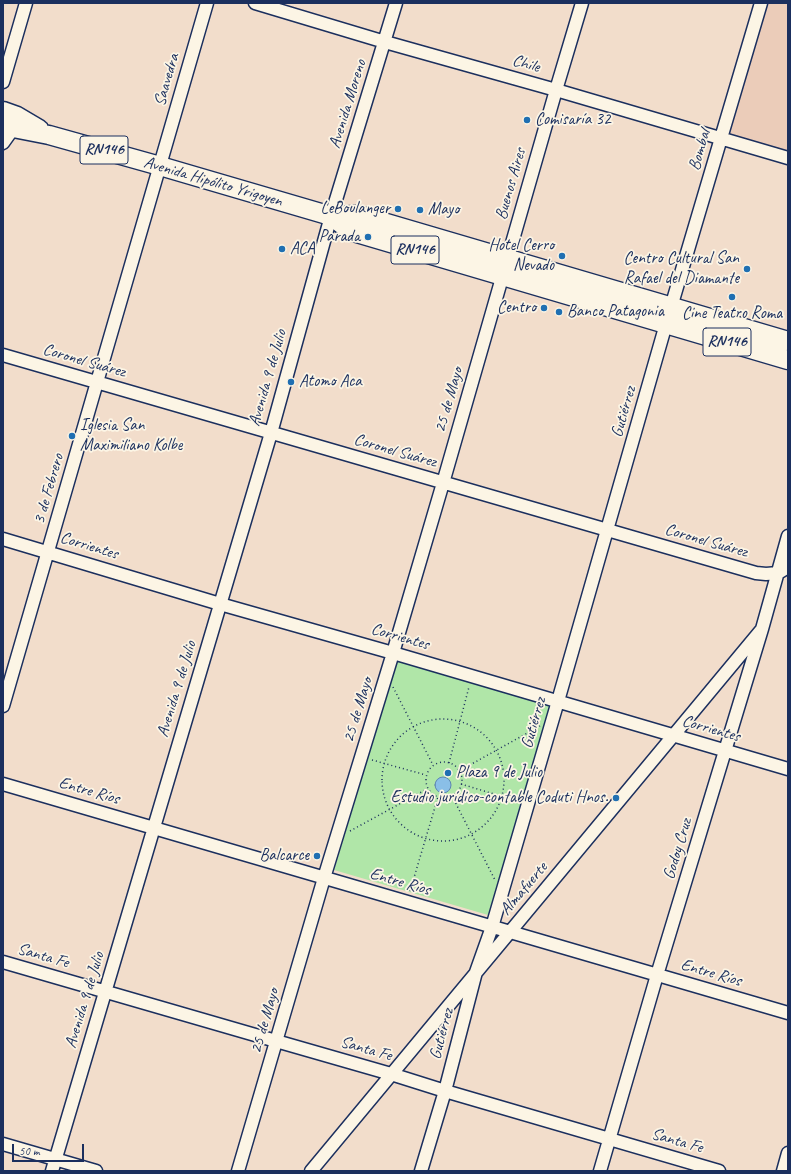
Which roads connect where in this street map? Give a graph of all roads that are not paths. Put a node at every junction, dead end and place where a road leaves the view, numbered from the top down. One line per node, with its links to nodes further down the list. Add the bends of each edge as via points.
1 (26, 3): 8 (street)
2 (207, 3): 14 (street, Saavedra)
3 (255, 3): 7 (street, Chile)
4 (396, 3): 7 (street, Avenida Moreno)
5 (582, 3): 9 (street, Buenos Aires)
6 (761, 3): 11 (street, Bombal)
7 (385, 42): 9 (street, Chile); 15 (street, Avenida Moreno)
8 (3, 82)
9 (556, 90): 11 (street, Chile); 16 (street, Buenos Aires)
10 (9, 120): 12 (street); 14 (highway, Avenida Hipólito Yrigoyen / RN146, via 49,135)
11 (721, 139): 13 (street, Chile); 18 (street, Bombal)
12 (3, 143)
13 (788, 158)
14 (160, 166): 15 (highway, Avenida Hipólito Yrigoyen / RN146); 23 (street, 3 de Febrero)
15 (331, 216): 16 (highway, Avenida Hipólito Yrigoyen / RN146, via 359,215); 17 (highway, Avenida Hipólito Yrigoyen / RN146, via 350,231); 24 (street, Avenida 9 de Julio)
16 (507, 259): 17 (street, 25 de Mayo); 18 (highway, Avenida Hipólito Yrigoyen / RN146)
17 (502, 276): 19 (highway, Avenida Hipólito Yrigoyen / RN146); 25 (street, 25 de Mayo)
18 (672, 307): 19 (street, Gutiérrez); 20 (highway, Avenida Hipólito Yrigoyen / RN146)
19 (666, 324): 22 (highway, Avenida Hipólito Yrigoyen / RN146); 26 (street, Gutiérrez)
20 (788, 341)
21 (3, 356): 23 (street, Coronel Suárez)
22 (788, 360)
23 (97, 383): 24 (street, Coronel Suárez); 29 (street, 3 de Febrero)
24 (271, 433): 25 (street, Coronel Suárez); 31 (street, Avenida 9 de Julio)
25 (443, 483): 26 (street, Coronel Suárez); 33 (street, 25 de Mayo)
26 (607, 530): 30 (street, Coronel Suárez, via 756,573 766,574); 34 (street, Gutiérrez)
27 (788, 536): 30 (street, Godoy Cruz)
28 (3, 539): 29 (street, Corrientes)
29 (49, 552): 31 (street, Corrientes); 35 (street, 3 de Febrero)
30 (783, 570): 32 (street, Godoy Cruz)
31 (220, 604): 33 (street, Corrientes); 40 (street, Avenida 9 de Julio)
32 (762, 628): 36 (street, Almafuerte); 37 (street, Godoy Cruz)
33 (393, 653): 34 (street, Corrientes); 41 (street, 25 de Mayo)
34 (558, 701): 36 (street, Corrientes); 42 (street, Gutiérrez)
35 (3, 706)
36 (673, 735): 37 (street, Corrientes); 43 (street, Almafuerte)
37 (726, 751): 38 (street, Corrientes); 46 (street, Godoy Cruz)
38 (788, 769)
39 (3, 784): 40 (street, Entre Ríos)
40 (154, 828): 41 (street, Entre Ríos); 47 (street, Avenida 9 de Julio)
41 (324, 878): 42 (street, Entre Ríos); 49 (street, 25 de Mayo)
42 (492, 927): 43 (street, Entre Ríos); 45 (street, Gutiérrez)
43 (510, 932): 45 (street, Almafuerte); 46 (street, Entre Ríos)
44 (3, 962): 47 (street, Santa Fe)
45 (476, 972): 50 (street, Almafuerte); 51 (street, Gutiérrez)
46 (657, 975): 48 (street, Entre Ríos); 52 (street, Godoy Cruz)
47 (105, 992): 49 (street, Santa Fe); 55 (street, Avenida 9 de Julio)
48 (788, 1013)
49 (276, 1042): 50 (street, Santa Fe); 58 (street, 25 de Mayo)
50 (391, 1074): 51 (street, Santa Fe); 59 (street, Almafuerte)
51 (445, 1091): 52 (street, Santa Fe); 60 (street, Gutiérrez)
52 (610, 1139): 61 (street, Godoy Cruz); 62 (street, Santa Fe)
53 (3, 1144): 55 (street)
54 (788, 1153): 63 (street)
55 (56, 1159): 56 (street, Avenida 9 de Julio); 57 (street)
56 (52, 1171)
57 (96, 1171)
58 (238, 1171)
59 (311, 1171)
60 (421, 1171)
61 (600, 1171)
62 (719, 1171)
63 (783, 1171)

